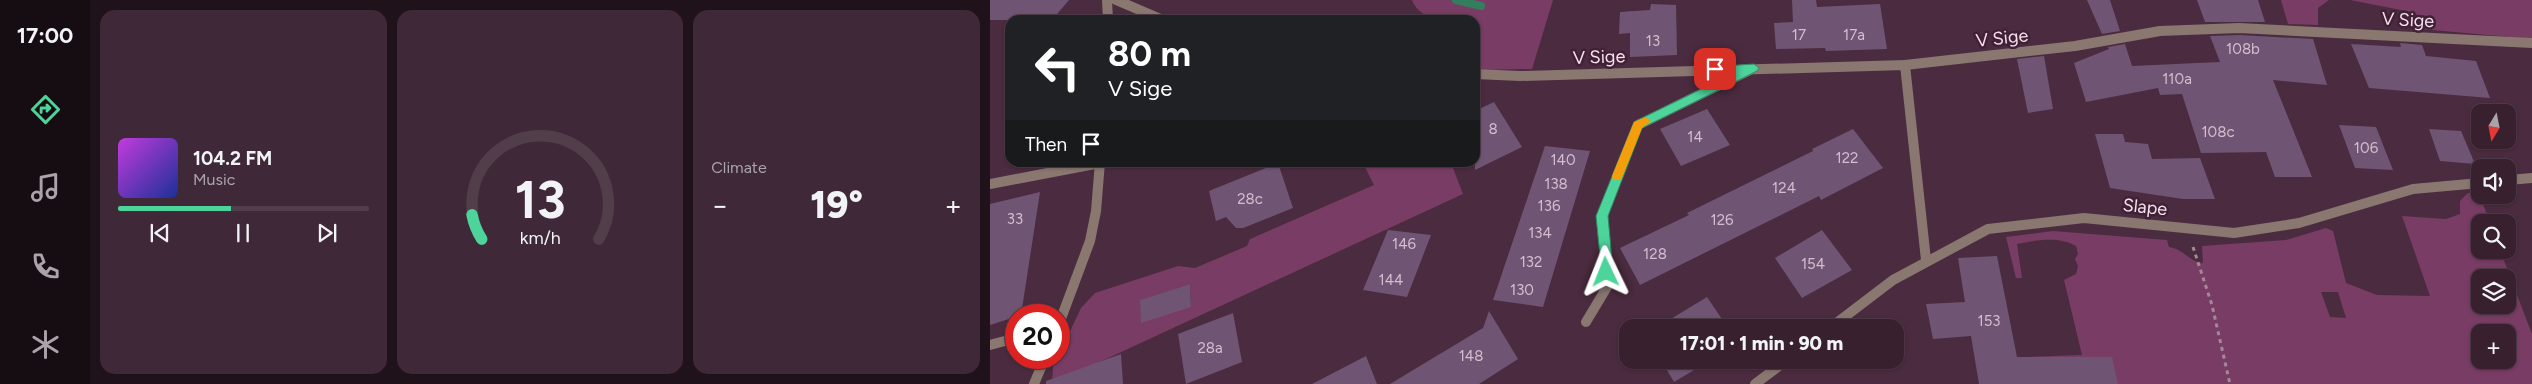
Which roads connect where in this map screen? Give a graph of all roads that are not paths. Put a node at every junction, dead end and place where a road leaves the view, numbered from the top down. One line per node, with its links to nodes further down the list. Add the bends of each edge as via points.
1 (1107, 0): 3 (street)
2 (1116, 0): 4 (street)
3 (1108, 15)
4 (1151, 15)
5 (2532, 43): 6 (street, V Sige, via 2239,28 2160,31 2075,46)
6 (1905, 65): 7 (street, V Sige); 15 (street)
7 (1754, 68): 8 (street, V Sige, via 1520,76); 18 (street, via 1638,125 1602,216 1607,287)
8 (1480, 74)
9 (1079, 167): 13 (street)
10 (1100, 167): 16 (street, via 1090,241)
11 (2532, 178): 12 (street)
12 (2516, 179)
13 (990, 184)
14 (2471, 184): 15 (street, Slape, via 2413,189 2298,223 2234,233 2084,218 1988,229)
15 (1926, 260): 17 (street, Slape, via 1893,280)
16 (1066, 304)
17 (1842, 319)
18 (1586, 322)
19 (1005, 341): 20 (street)
20 (990, 345)
21 (1040, 369): 23 (street)
22 (1775, 369): 24 (street)
23 (1034, 384)
24 (1756, 384)

